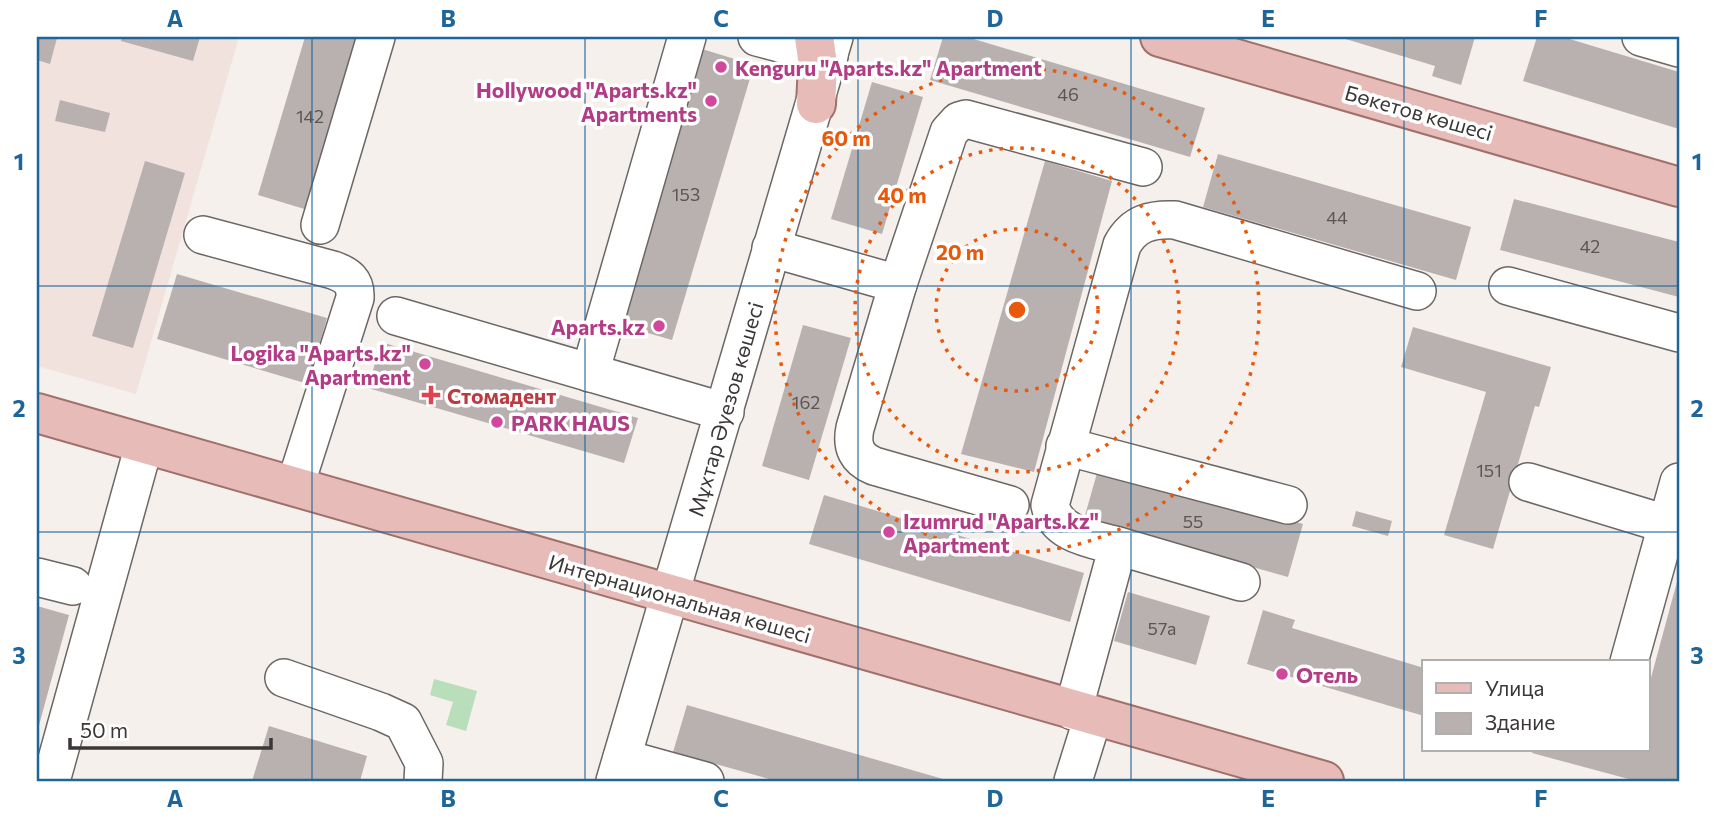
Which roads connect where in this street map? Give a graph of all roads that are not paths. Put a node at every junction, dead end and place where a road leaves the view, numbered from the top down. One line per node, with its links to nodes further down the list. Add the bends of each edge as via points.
1 (376, 37): 11 (street)
2 (687, 37): 19 (street)
3 (757, 37): 6 (street)
4 (1160, 37): 10 (main road, Бөкетов көшесі)
5 (1641, 37): 7 (street)
6 (823, 46): 8 (main road)
7 (1679, 48)
8 (816, 104): 13 (street, Мұхтар Әуезов көшесі)
9 (1143, 167): 14 (street, via 985,123 959,121 946,140)
10 (1679, 187)
11 (320, 225)
12 (203, 235): 26 (street, via 333,270 347,276 355,287)
13 (771, 248): 14 (street); 20 (street, Мұхтар Әуезов көшесі)
14 (898, 284): 27 (street, via 855,428 856,451 874,466)
15 (1508, 286): 18 (street)
16 (1417, 290): 23 (street, via 1175,220 1151,220 1133,230 1122,245)
17 (396, 316): 19 (street)
18 (1679, 333)
19 (590, 373): 20 (street)
20 (725, 412): 34 (street, Мұхтар Әуезов көшесі)
21 (38, 416): 22 (main road, Интернациональная көшесі)
22 (144, 445): 26 (main road, Интернациональная көшесі); 39 (street)
23 (1065, 446): 28 (street); 30 (street, via 1051,498 1052,513 1069,531)
24 (1528, 482): 29 (street)
25 (1679, 482): 29 (street)
26 (295, 486): 34 (main road, Интернациональная көшесі)
27 (1010, 505)
28 (1288, 505)
29 (1674, 527): 35 (street)
30 (1118, 546): 32 (street); 37 (street)
31 (37, 578): 33 (street)
32 (1241, 582)
33 (73, 586)
34 (671, 595): 37 (main road, Интернациональная көшесі); 38 (street, Мұхтар Әуезов көшесі)
35 (1630, 660)
36 (284, 678): 40 (street, via 403,722 425,763)
37 (1083, 714): 42 (street); 43 (main road, Интернациональная көшесі)
38 (618, 770): 41 (street)
39 (51, 781)
40 (423, 781)
41 (705, 781)
42 (1073, 781)
43 (1324, 781)

